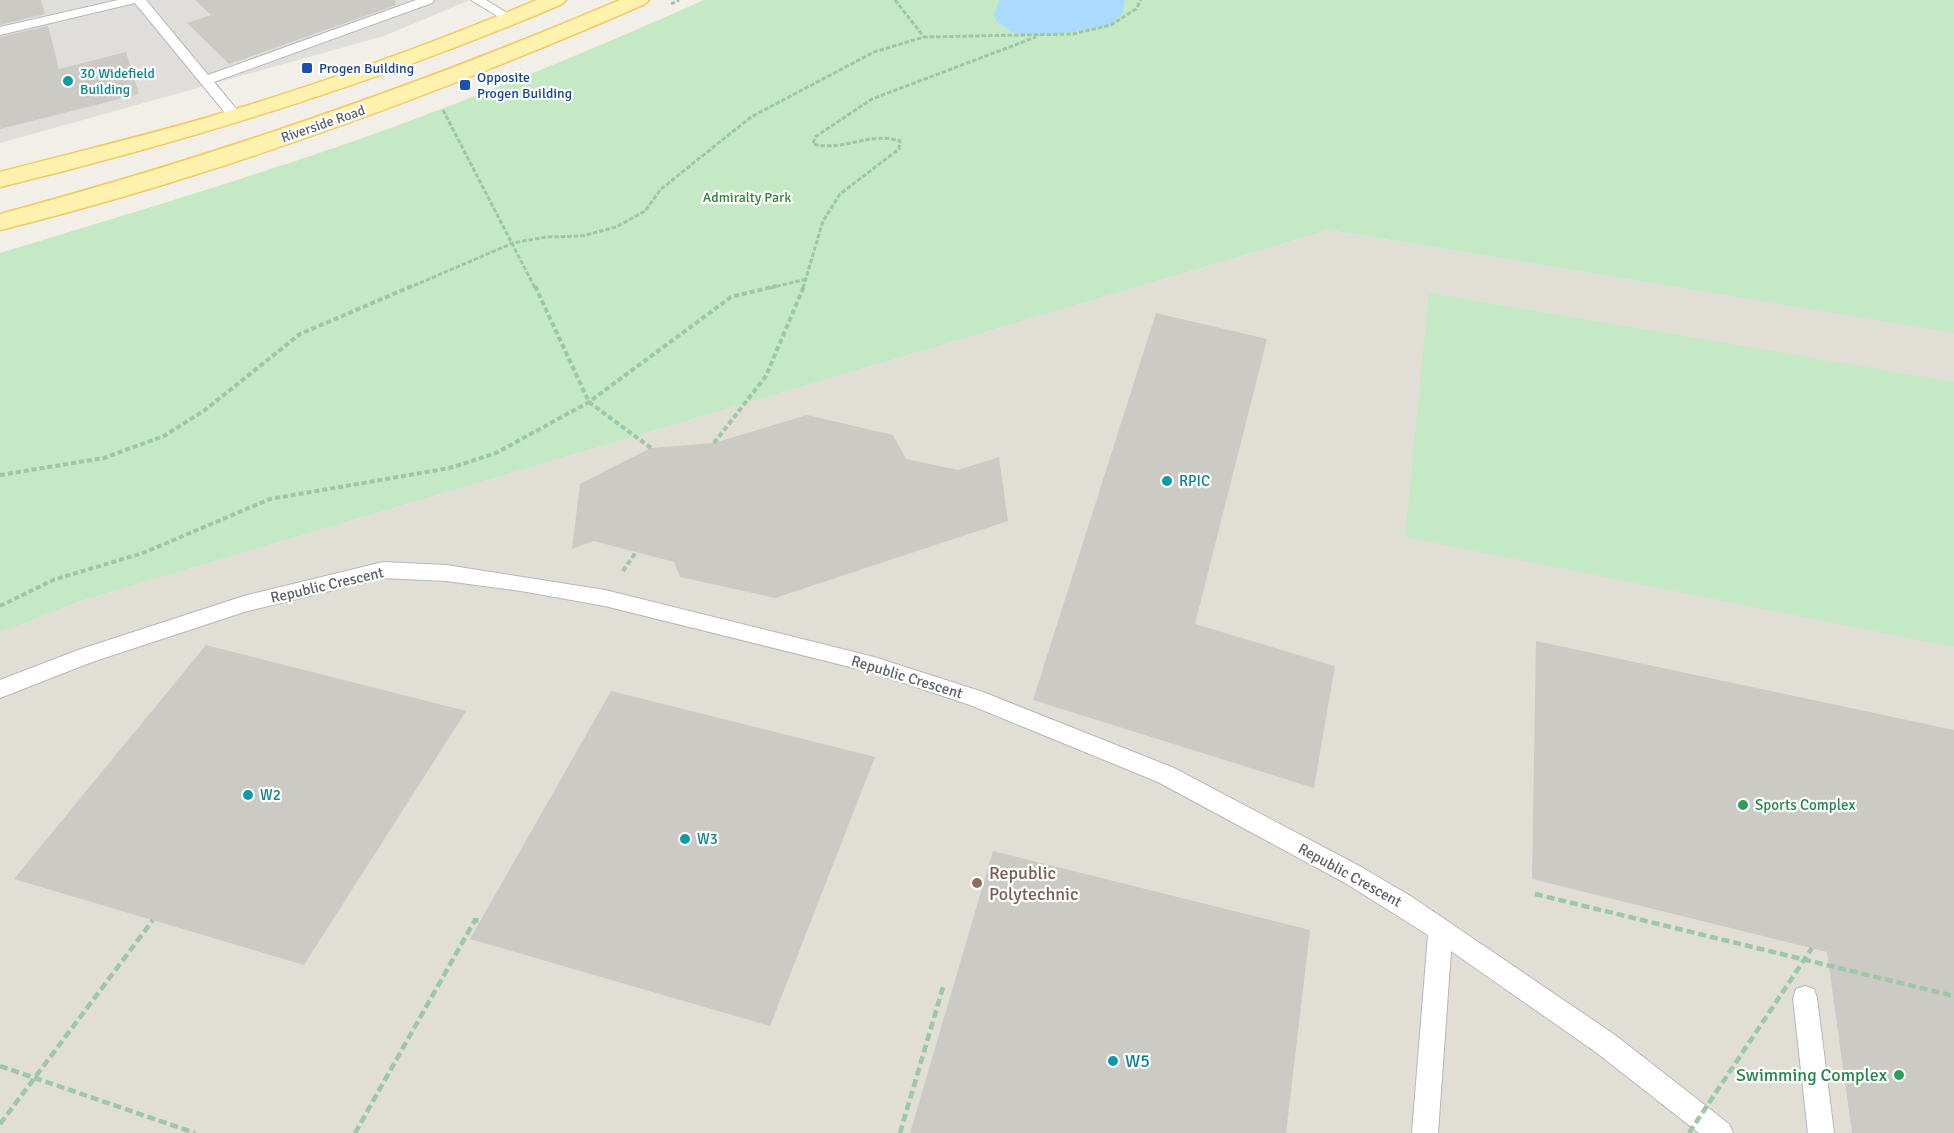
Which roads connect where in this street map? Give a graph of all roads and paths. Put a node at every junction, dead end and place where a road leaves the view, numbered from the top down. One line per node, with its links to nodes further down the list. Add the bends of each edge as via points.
1 (134, 0): 10 (lane)
2 (139, 0): 13 (lane)
3 (428, 0): 13 (lane)
4 (477, 0): 9 (lane)
5 (555, 0): 9 (main road)
6 (638, 0): 17 (main road, Riverside Road, via 520,51 343,118 219,160)
7 (895, 0): 12 (path)
8 (1141, 0): 11 (path, via 1136,9 1111,25 1073,34)
9 (511, 19): 15 (main road)
10 (0, 31)
11 (1040, 36): 12 (path); 19 (path, via 872,99 815,137 813,144 822,148 881,137 900,141 899,149 840,194 823,220)
12 (924, 37): 18 (path, via 874,52 751,117 661,189 645,211 616,226 582,236)
13 (206, 80): 15 (lane)
14 (441, 106): 18 (path)
15 (236, 117): 16 (main road)
16 (0, 180)
17 (0, 222)
18 (513, 243): 20 (path); 23 (path, via 300,334 205,410 164,436 104,458)
19 (807, 279): 20 (path, via 731,297); 21 (path, via 766,376)
20 (589, 402): 22 (path); 24 (path, via 495,453 450,468 270,499 143,553 53,580)
21 (714, 443)
22 (651, 448)
23 (0, 475)
24 (0, 606)
25 (0, 689): 29 (lane, Republic Crescent, via 85,656 244,604 383,570 521,583 605,598 874,665 976,698 1166,775 1355,876)
26 (1535, 894): 31 (path)
27 (153, 920): 36 (path)
28 (481, 921): 39 (path, via 475,920)
29 (1441, 929): 41 (lane); 43 (lane, Republic Crescent, via 1606,1044)
30 (1812, 948): 31 (path, bridge)
31 (1805, 959): 33 (path); 42 (path, bridge)
32 (944, 984): 40 (path)
33 (1954, 996)
34 (1805, 998): 44 (lane)
35 (0, 1066): 36 (path)
36 (34, 1078): 37 (path); 38 (path)
37 (0, 1124)
38 (195, 1133)
39 (355, 1133)
40 (900, 1133)
41 (1425, 1133)
42 (1689, 1133)
43 (1720, 1133)
44 (1821, 1133)

